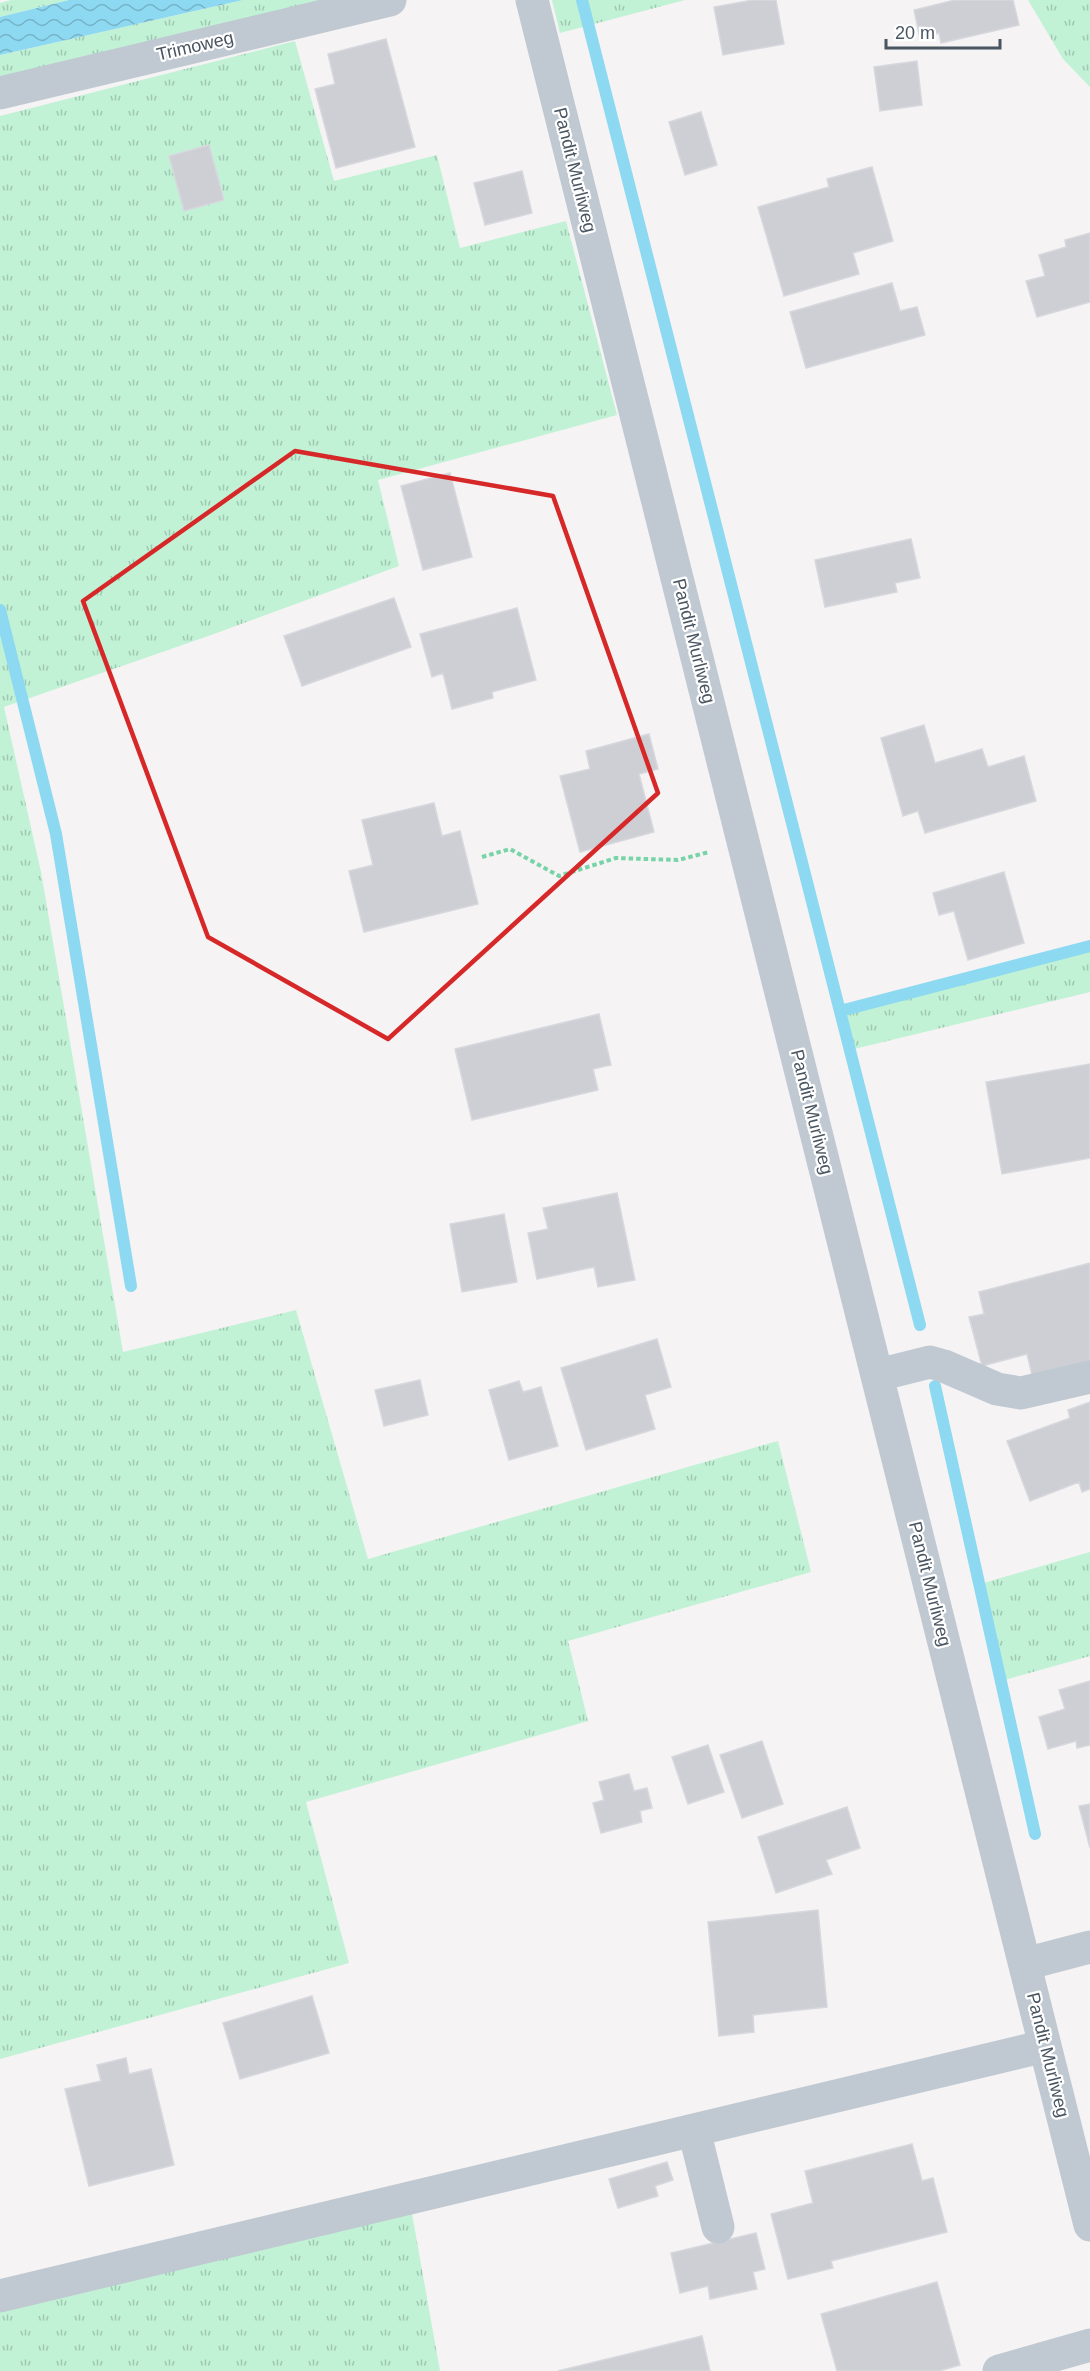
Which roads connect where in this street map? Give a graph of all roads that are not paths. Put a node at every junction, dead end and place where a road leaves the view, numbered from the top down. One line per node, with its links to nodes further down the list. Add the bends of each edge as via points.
1 (390, 0): 3 (street, Trimoweg)
2 (531, 0): 4 (street, Pandit Murliweg)
3 (0, 93)
4 (878, 1375): 5 (street, via 930,1362 997,1389 1021,1393); 7 (street, Pandit Murliweg)
5 (1090, 1377)
6 (1090, 1947): 7 (street)
7 (1025, 1964): 8 (street, Pandit Murliweg)
8 (1045, 2046): 9 (street); 10 (street, Pandit Murliweg)
9 (694, 2130): 11 (street); 12 (street)
10 (1090, 2225)
11 (718, 2227)
12 (0, 2296)
13 (1090, 2345): 14 (street)
14 (999, 2371)

